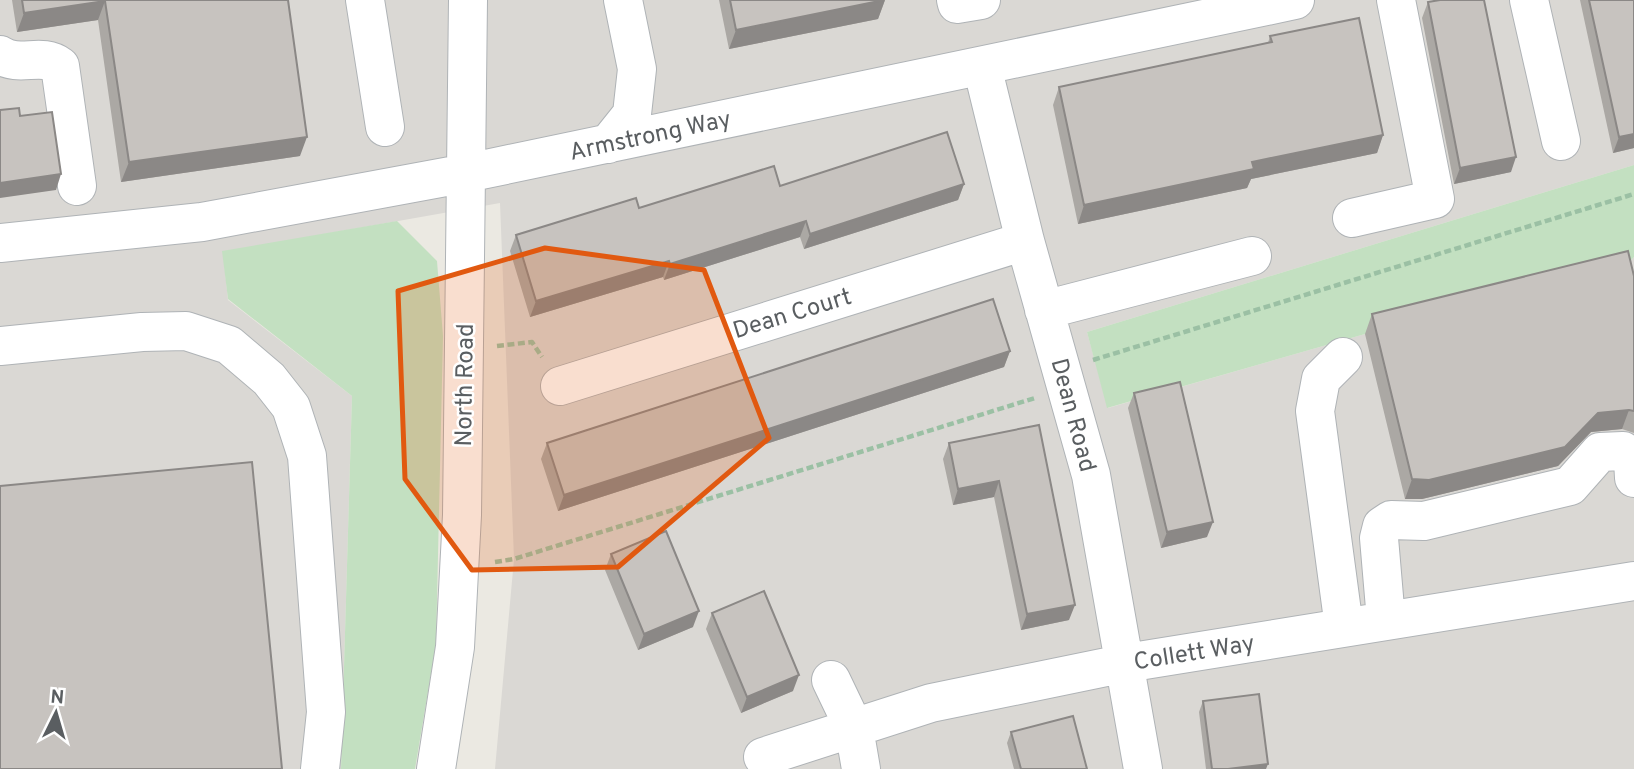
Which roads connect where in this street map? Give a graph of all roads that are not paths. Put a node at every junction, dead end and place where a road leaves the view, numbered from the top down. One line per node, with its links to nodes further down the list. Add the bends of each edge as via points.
1 (365, 0): 12 (street)
2 (468, 0): 15 (street, North Road)
3 (623, 0): 14 (street, via 637,69 635,92 632,114)
4 (956, 0): 5 (street, via 957,4)
5 (981, 0)
6 (1295, 0): 9 (street, Armstrong Way)
7 (1396, 0): 17 (street, via 1435,199)
8 (1529, 0): 13 (street)
9 (1179, 12): 11 (street, Armstrong Way)
10 (0, 55): 16 (street, via 23,63 47,59 60,66)
11 (982, 66): 14 (street, Armstrong Way); 18 (street, Dean Road)
12 (385, 127)
13 (1561, 141)
14 (608, 144): 15 (street, Armstrong Way)
15 (467, 173): 19 (street, Armstrong Way, via 202,222); 34 (street, North Road, via 455,647)
16 (77, 186)
17 (1352, 219)
18 (1025, 241): 21 (street, Dean Road); 24 (street, Dean Court)
19 (0, 243)
20 (1252, 256): 21 (street)
21 (1044, 310): 29 (street, Dean Road, via 1091,475)
22 (0, 346): 33 (street, via 187,331 229,345 268,379 291,407 307,456 326,712)
23 (1343, 357): 28 (street, via 1321,379 1315,411)
24 (560, 386)
25 (1634, 478): 27 (street, via 1633,460 1613,449 1600,452 1570,486 1424,521 1391,520 1382,526 1379,538)
26 (1634, 581): 27 (street, Collett Way)
27 (1386, 620): 28 (street, Collett Way)
28 (1344, 627): 29 (street, Collett Way)
29 (1126, 663): 31 (street, Collett Way, via 931,704); 36 (street, Dean Road)
30 (831, 680): 31 (street)
31 (854, 729): 32 (street, Collett Way); 35 (street)
32 (762, 757)
33 (320, 769)
34 (436, 769)
35 (861, 769)
36 (1143, 769)

